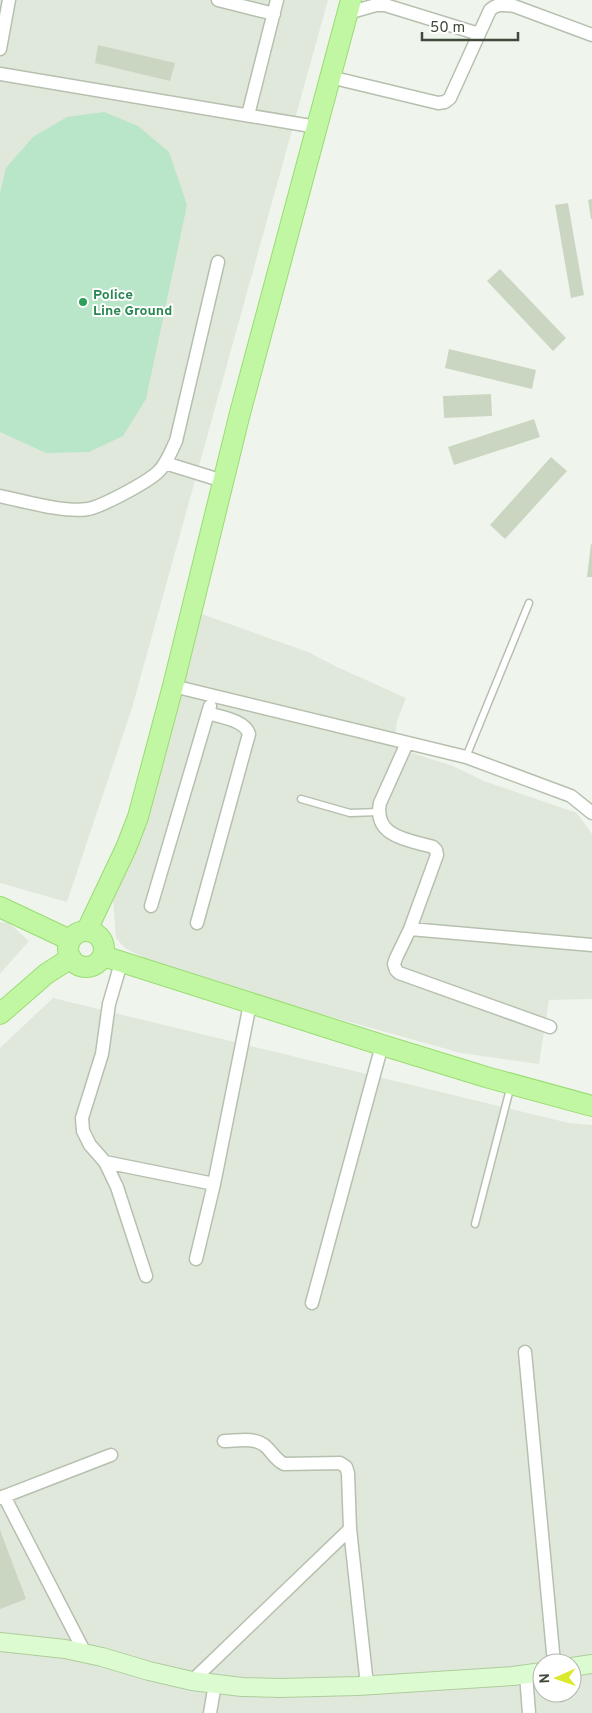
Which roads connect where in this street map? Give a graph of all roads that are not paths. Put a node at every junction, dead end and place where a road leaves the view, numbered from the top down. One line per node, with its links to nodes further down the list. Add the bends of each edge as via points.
1 (218, 0): 5 (street)
2 (277, 0): 5 (street)
3 (5, 5): 8 (street)
4 (350, 6): 6 (street, via 385,5); 10 (main road)
5 (274, 14): 11 (street)
6 (479, 34): 7 (street, via 490,10 502,4); 10 (street, via 450,98 445,102)
7 (592, 34)
8 (0, 49)
9 (0, 74): 11 (street)
10 (330, 77): 12 (main road)
11 (248, 115): 12 (street)
12 (317, 127): 15 (main road)
13 (218, 262): 14 (street, via 176,441)
14 (165, 463): 15 (street); 16 (street, via 150,478 87,509 55,507)
15 (223, 481): 18 (main road)
16 (0, 496)
17 (529, 603): 22 (lane)
18 (173, 686): 19 (street); 30 (main road, via 138,817 126,848)
19 (213, 696): 20 (street); 21 (street)
20 (208, 713): 27 (street); 28 (street, via 241,724 248,728 250,734)
21 (407, 743): 22 (street); 24 (street)
22 (466, 758): 25 (street, via 572,796)
23 (301, 799): 24 (lane, via 350,813)
24 (378, 812): 29 (street, via 380,821 392,834 436,850 437,855)
25 (592, 812)
26 (0, 906): 30 (main road)
27 (151, 906)
28 (197, 923)
29 (410, 928): 31 (street); 35 (street, via 394,964 399,973)
30 (76, 943): 32 (main road, via 98,934); 32 (main road, via 79,966); 34 (main road)
31 (592, 944)
32 (112, 960): 33 (main road); 39 (street, via 102,1054 82,1118 83,1131)
33 (250, 1004): 36 (main road); 40 (street)
34 (0, 1014)
35 (550, 1027)
36 (382, 1045): 37 (main road); 44 (street)
37 (511, 1084): 38 (main road); 41 (lane)
38 (592, 1106)
39 (104, 1162): 40 (street); 43 (street, via 117,1187)
40 (214, 1184): 42 (street)
41 (475, 1224)
42 (196, 1259)
43 (146, 1276)
44 (312, 1303)
45 (525, 1352): 52 (street)
46 (224, 1441): 49 (street, via 258,1442 284,1464 340,1463 346,1467)
47 (111, 1455): 48 (street)
48 (2, 1497): 51 (street)
49 (350, 1529): 54 (street); 56 (street)
50 (0, 1642): 51 (street)
51 (85, 1653): 54 (street)
52 (553, 1653)
53 (532, 1673): 56 (street)
54 (192, 1681): 55 (street)
55 (215, 1684): 56 (street, via 280,1688); 58 (street)
56 (367, 1685)
57 (532, 1689): 59 (street)
58 (210, 1713)
59 (529, 1713)

